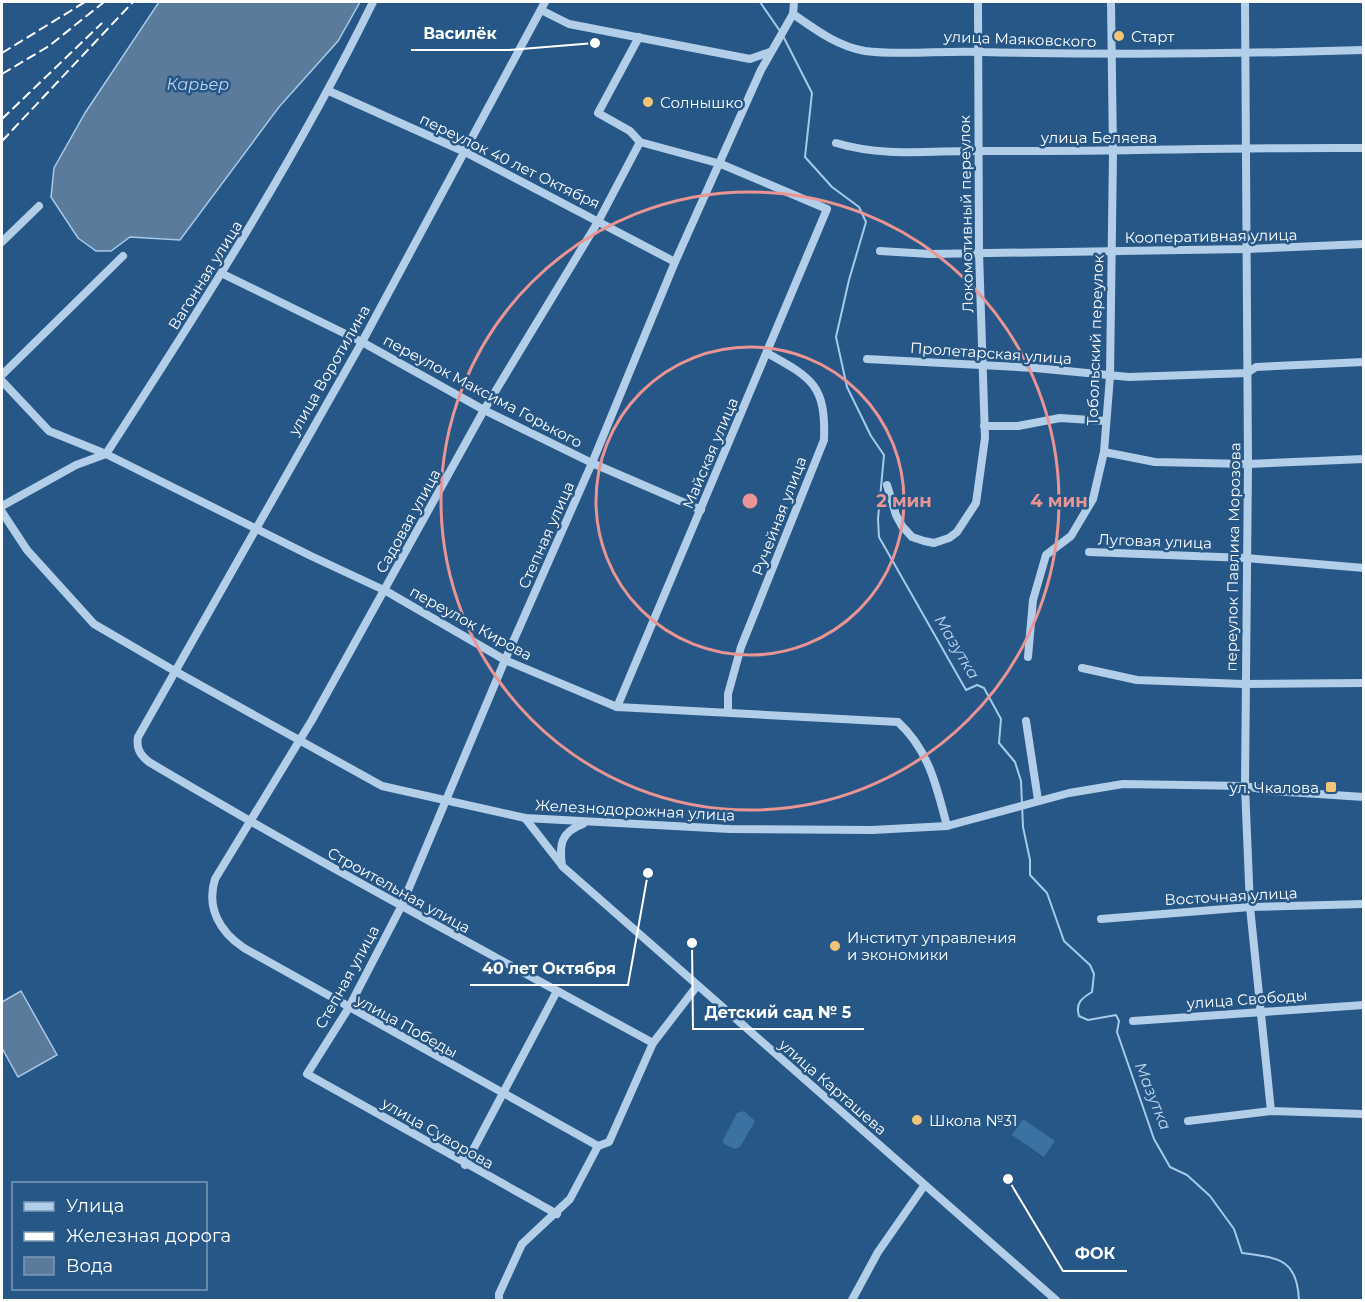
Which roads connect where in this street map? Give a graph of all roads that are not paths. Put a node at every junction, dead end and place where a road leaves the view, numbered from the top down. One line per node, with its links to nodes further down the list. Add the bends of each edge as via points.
1 (373, 2): 15 (street, Вагонная улица)
2 (545, 2): 7 (street, улица Воротилина)
3 (794, 2): 8 (street, Степная улица)
4 (978, 2): 11 (street, Локомотивный переулок)
5 (1111, 2): 14 (street, Тобольский переулок)
6 (1245, 2): 13 (street, переулок Павлика Морозова)
7 (541, 10): 9 (street, via 569,24); 21 (street, улица Воротилина)
8 (793, 14): 11 (street, улица Маяковского, via 836,43 865,51); 12 (street, Степная улица)
9 (639, 37): 12 (street, via 750,59); 16 (street, via 598,113 630,131)
10 (1364, 50): 13 (street, улица Маяковского)
11 (979, 51): 14 (street, улица Маяковского); 20 (street, Локомотивный переулок)
12 (770, 52): 23 (street, Степная улица)
13 (1245, 54): 14 (street, улица Маяковского); 18 (street, переулок Павлика Морозова)
14 (1110, 55): 22 (street, Тобольский переулок)
15 (329, 91): 21 (street, переулок 40 лет Октября); 34 (street, Вагонная улица)
16 (640, 142): 23 (street); 25 (street, Садовая улица)
17 (836, 143): 20 (street, улица Беляева, via 863,151 897,154)
18 (1247, 147): 19 (street, улица Беляева); 22 (street, улица Беляева); 28 (street, переулок Павлика Морозова)
19 (1364, 148)
20 (979, 151): 22 (street, улица Беляева); 31 (street, Локомотивный переулок)
21 (465, 152): 25 (street, переулок 40 лет Октября); 35 (street, улица Воротилина)
22 (1113, 152): 30 (street, Тобольский переулок)
23 (721, 164): 33 (street, Степная улица); 36 (street, Майская улица, via 827,209)
24 (39, 206): 26 (street)
25 (599, 220): 33 (street, переулок 40 лет Октября); 44 (street, Садовая улица)
26 (2, 242)
27 (1364, 244): 28 (street, Кооперативная улица)
28 (1246, 249): 30 (street, Кооперативная улица); 40 (street, переулок Павлика Морозова)
29 (880, 251): 31 (street, Кооперативная улица)
30 (1111, 251): 31 (street, Кооперативная улица); 42 (street, Тобольский переулок)
31 (979, 252): 39 (street, Локомотивный переулок)
32 (123, 256): 41 (street)
33 (675, 262): 50 (street, Степная улица)
34 (223, 274): 35 (street, переулок Максима Горького); 48 (street, Вагонная улица)
35 (362, 342): 44 (street, переулок Максима Горького); 56 (street, улица Воротилина)
36 (767, 353): 54 (street, Майская улица); 68 (street, Ручейная улица, via 814,383 825,419 824,440 741,646 728,694)
37 (867, 359): 39 (street, Пролетарская улица)
38 (1364, 362): 40 (street, Пролетарская улица, via 1256,367)
39 (982, 365): 42 (street, Пролетарская улица); 46 (street, Локомотивный переулок)
40 (1247, 373): 42 (street, Пролетарская улица); 51 (street, переулок Павлика Морозова)
41 (2, 375)
42 (1110, 376): 45 (street, Тобольский переулок)
43 (2, 381): 48 (street, переулок Кирова, via 49,431)
44 (484, 410): 50 (street, переулок Максима Горького); 60 (street, Садовая улица)
45 (1106, 421): 46 (street, via 1053,419 1018,426); 47 (street, Тобольский переулок)
46 (984, 426): 52 (street, Локомотивный переулок, via 976,503 949,538 934,543 912,537 896,515)
47 (1104, 452): 51 (street, via 1155,462); 61 (street, Тобольский переулок, via 1094,499 1071,536 1046,555 1033,600)
48 (106, 454): 53 (street, via 76,465); 56 (street, переулок Кирова)
49 (1364, 459): 51 (street)
50 (592, 463): 54 (street, переулок Максима Горького); 62 (street, Степная улица)
51 (1248, 464): 58 (street, переулок Павлика Морозова)
52 (887, 485)
53 (2, 506)
54 (701, 510): 67 (street, Майская улица)
55 (2, 512): 64 (street, Железнодорожная улица, via 27,550 94,624)
56 (255, 527): 60 (street, переулок Кирова); 64 (street, улица Воротилина)
57 (1089, 552): 58 (street, Луговая улица)
58 (1246, 558): 59 (street, Луговая улица); 66 (street, переулок Павлика Морозова)
59 (1364, 568)
60 (386, 591): 62 (street, переулок Кирова); 70 (street, Садовая улица)
61 (1028, 657)
62 (505, 660): 67 (street, переулок Кирова); 75 (street, Степная улица)
63 (1082, 668): 66 (street, via 1137,680)
64 (173, 670): 70 (street, Железнодорожная улица); 71 (street, улица Воротилина, via 138,737)
65 (1364, 683): 66 (street)
66 (1244, 684): 72 (street, переулок Павлика Морозова)
67 (617, 707): 68 (street, переулок Кирова)
68 (728, 712): 79 (street, переулок Кирова, via 898,722 933,772)
69 (1026, 721): 74 (street)
70 (300, 740): 75 (street, Железнодорожная улица, via 382,786); 77 (street, Садовая улица)
71 (138, 750): 77 (street, Строительная улица, via 149,762)
72 (1245, 786): 73 (street, Железнодорожная улица); 74 (street, Железнодорожная улица, via 1123,784); 83 (street, переулок Павлика Морозова)
73 (1364, 797)
74 (1038, 800): 79 (street, Железнодорожная улица)
75 (446, 801): 76 (street, Железнодорожная улица); 82 (street, Степная улица)
76 (525, 818): 78 (street, Железнодорожная улица); 80 (street, улица Карташева)
77 (249, 822): 82 (street, Строительная улица); 84 (street, Садовая улица, via 215,879)
78 (584, 823): 79 (street, Железнодорожная улица, via 849,830); 80 (street, via 566,832 561,841)
79 (947, 826)
80 (562, 866): 86 (street, улица Карташева)
81 (1364, 904): 83 (street, Восточная улица)
82 (401, 907): 87 (street, Строительная улица); 89 (street, Степная улица)
83 (1250, 907): 85 (street, Восточная улица); 90 (street, переулок Павлика Морозова)
84 (215, 915): 89 (street, улица Победы, via 231,939)
85 (1101, 919)
86 (697, 986): 92 (street); 100 (street, улица Карташева)
87 (557, 991): 92 (street, Строительная улица); 94 (street)
88 (1364, 1005): 90 (street, улица Свободы)
89 (348, 1009): 93 (street, Степная улица); 94 (street, улица Победы)
90 (1260, 1012): 91 (street, улица Свободы); 95 (street, переулок Павлика Морозова)
91 (1133, 1021)
92 (653, 1043): 98 (street, via 615,1133 609,1142)
93 (307, 1074): 99 (street, улица Суворова)
94 (504, 1095): 98 (street, улица Победы); 99 (street)
95 (1271, 1111): 96 (street); 97 (street)
96 (1364, 1114)
97 (1188, 1121)
98 (598, 1146): 101 (street, via 579,1186)
99 (465, 1165): 101 (street, улица Суворова)
100 (924, 1186): 103 (street, via 878,1252); 104 (street, улица Карташева)
101 (557, 1214): 102 (street, via 522,1244)
102 (499, 1300)
103 (852, 1300)
104 (1056, 1300)

